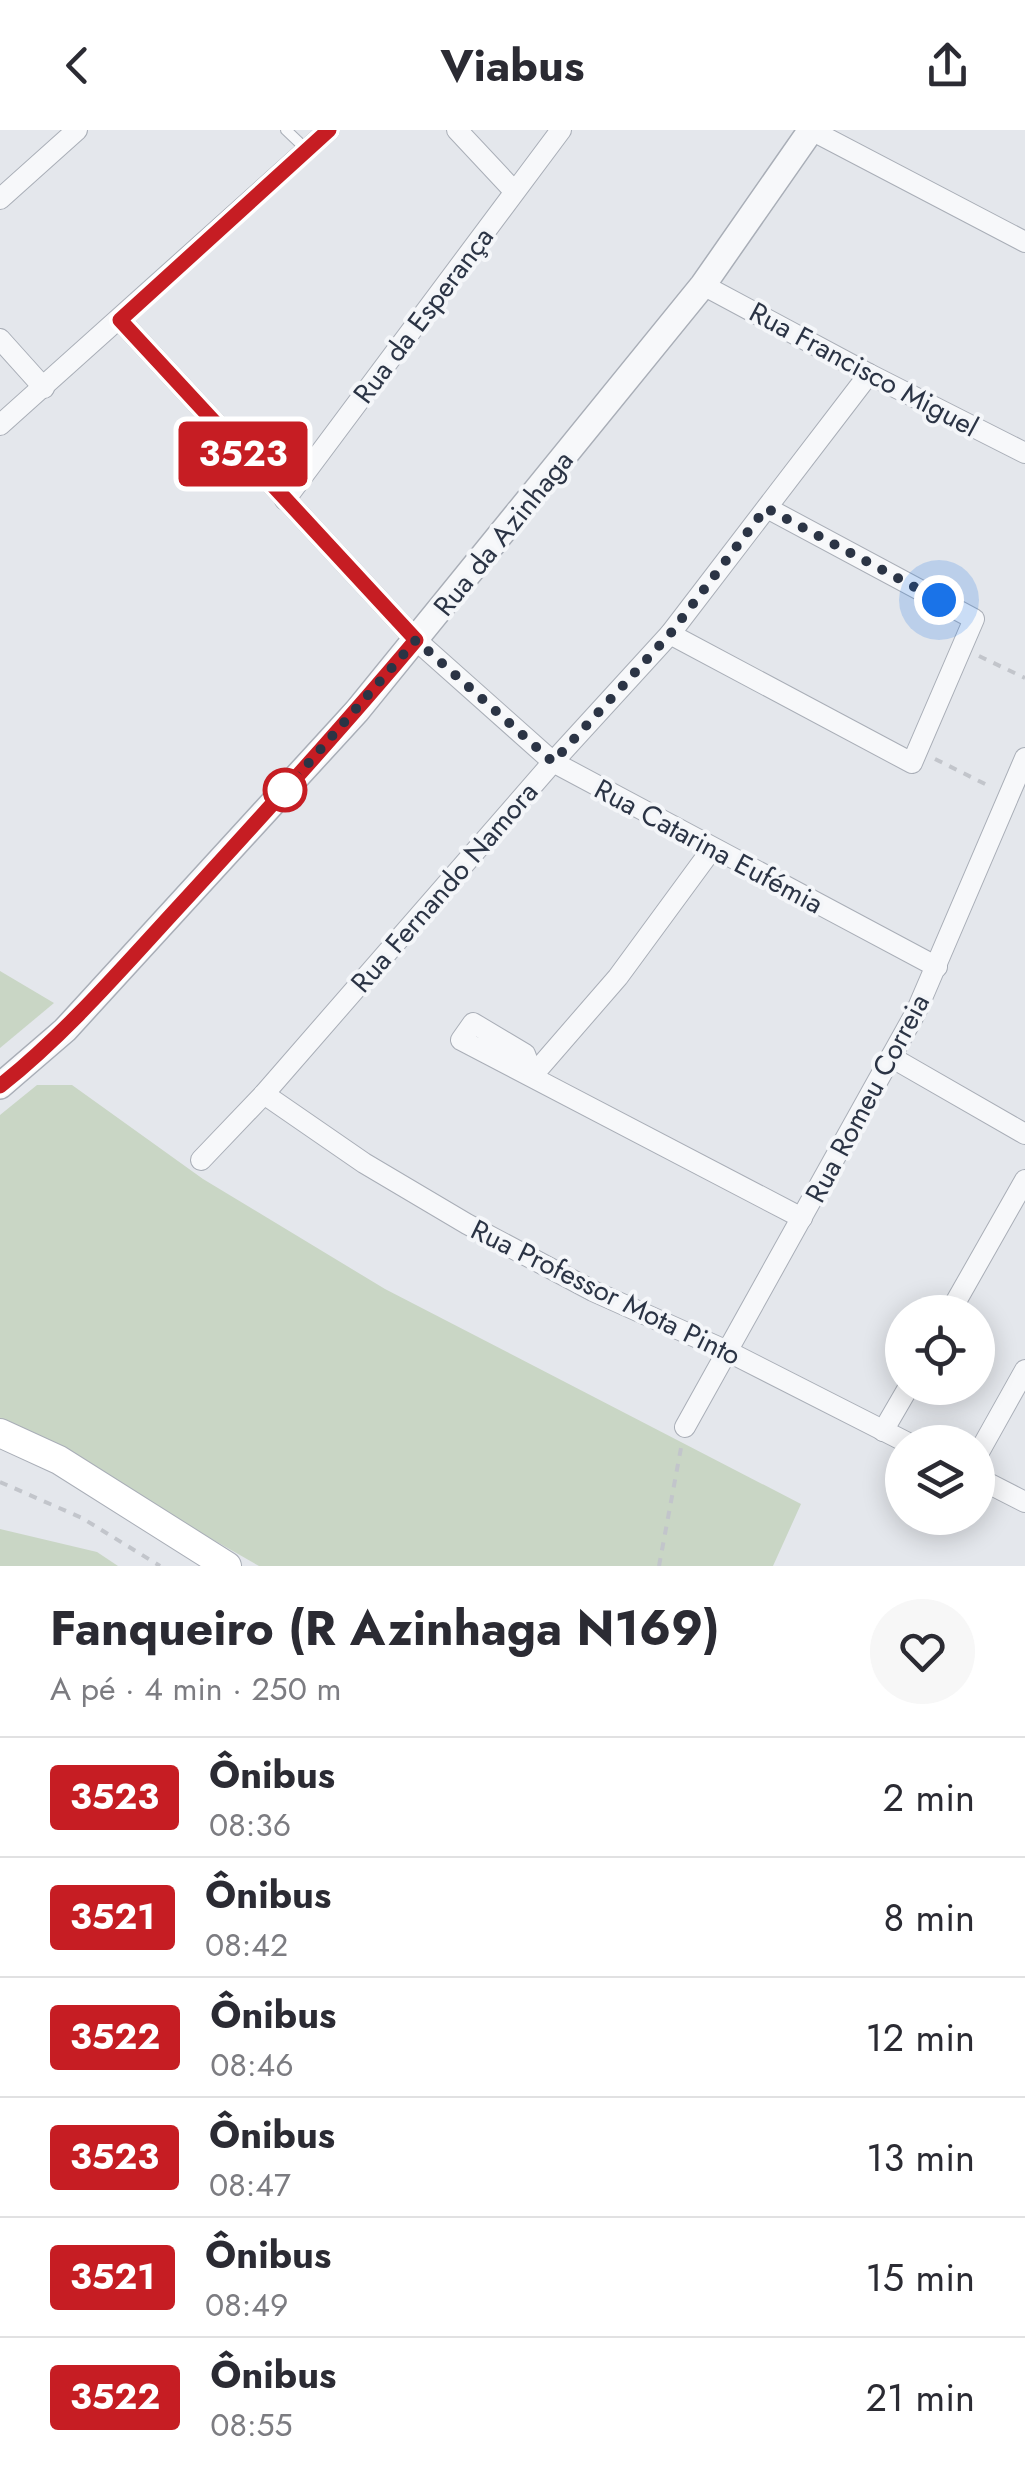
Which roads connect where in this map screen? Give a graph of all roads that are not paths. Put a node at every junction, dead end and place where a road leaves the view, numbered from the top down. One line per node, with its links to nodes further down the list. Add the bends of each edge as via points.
1 (78, 130): 9 (street)
2 (286, 130): 7 (lane)
3 (329, 130): 7 (street)
4 (458, 130): 8 (street)
5 (561, 130): 8 (street, Rua da Esperança)
6 (811, 130): 10 (street); 11 (street, Rua da Azinhaga)
7 (306, 150): 12 (street)
8 (514, 191): 18 (street, Rua da Esperança)
9 (0, 198)
10 (1025, 242)
11 (703, 285): 14 (street, Rua Francisco Miguel); 21 (street, Rua da Azinhaga)
12 (120, 320): 15 (street); 18 (street, Rua Catarina Eufémia)
13 (0, 339): 15 (street)
14 (868, 374): 17 (street, Rua Francisco Miguel); 19 (street, Rua Fernando Namora)
15 (44, 388): 16 (street)
16 (0, 425)
17 (1025, 452)
18 (285, 500): 21 (street, Rua Catarina Eufémia)
19 (766, 508): 20 (street, Rua Fernando Namora); 20 (street, via 974,619 912,763)
20 (670, 634): 23 (street, Rua Fernando Namora)
21 (416, 640): 23 (street, Rua Catarina Eufémia); 27 (street, Rua da Azinhaga, via 118,974)
22 (1025, 758): 25 (street, Rua Romeu Correia)
23 (553, 762): 24 (street, Rua Catarina Eufémia); 28 (street, Rua Fernando Namora)
24 (712, 849): 25 (street, Rua Catarina Eufémia); 32 (street, via 618,977 533,1075)
25 (936, 966): 26 (street, Rua Romeu Correia)
26 (892, 1057): 29 (street); 32 (street, Rua Romeu Correia)
27 (0, 1086)
28 (264, 1094): 30 (street, Rua Fernando Namora); 34 (street, Rua Professor Mota Pinto, via 467,1224)
29 (1025, 1134)
30 (200, 1160)
31 (1025, 1180): 33 (street)
32 (802, 1218): 34 (street, Rua Romeu Correia)
33 (960, 1295)
34 (727, 1351): 38 (street, Rua Romeu Correia); 39 (street, Rua Professor Mota Pinto)
35 (1025, 1370): 37 (street)
36 (898, 1405): 39 (street)
37 (994, 1425)
38 (685, 1426)
39 (883, 1431)
40 (0, 1433): 43 (main road, via 59,1460)
41 (995, 1487): 42 (street)
42 (1025, 1502)
43 (227, 1566)

